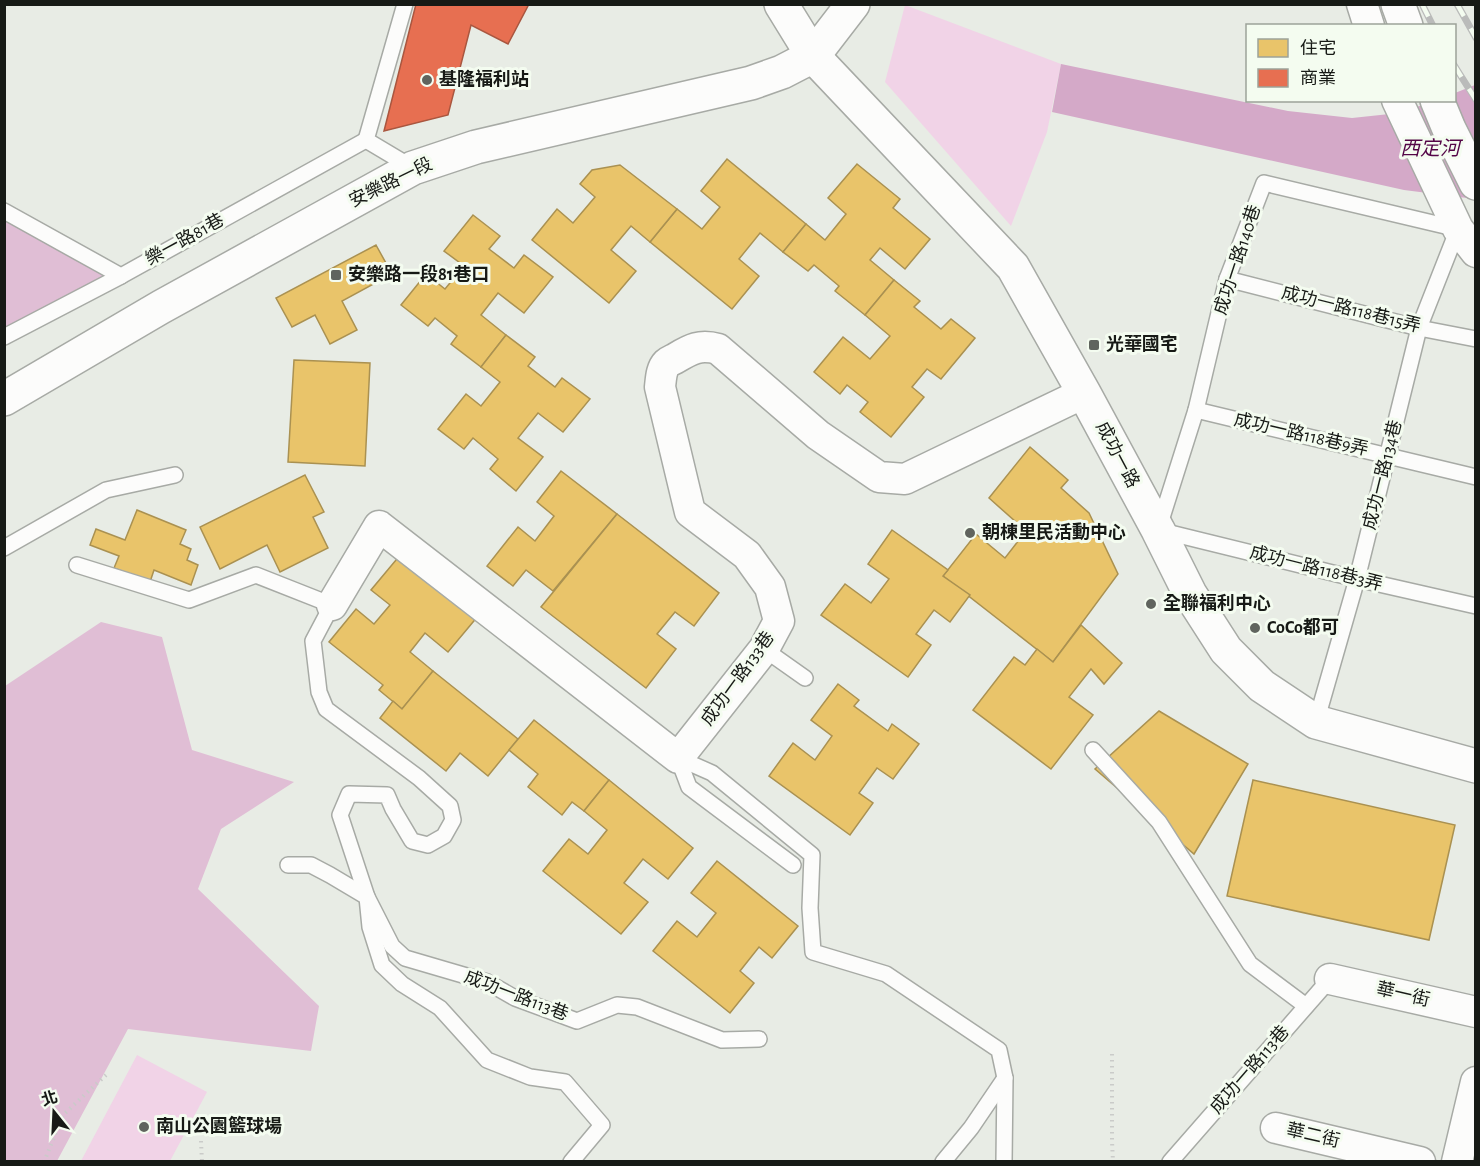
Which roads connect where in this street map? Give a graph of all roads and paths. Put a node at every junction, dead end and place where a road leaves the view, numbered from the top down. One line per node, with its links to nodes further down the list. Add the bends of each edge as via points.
1 (405, 4): 12 (lane)
2 (781, 4): 8 (main road, 成功一路)
3 (853, 4): 8 (main road)
4 (1362, 4): 6 (street)
5 (1398, 4): 7 (main road)
6 (1368, 24)
7 (1405, 24)
8 (817, 51): 14 (main road, 安樂路一段, via 782,72 751,83 476,147); 23 (main road, 成功一路, via 1013,267)
9 (1399, 102): 17 (street)
10 (1438, 102): 15 (main road)
11 (1447, 102): 13 (main road)
12 (366, 140): 14 (lane); 18 (lane, 樂一路81巷)
13 (1476, 149)
14 (413, 168): 24 (main road, 安樂路一段)
15 (1476, 183)
16 (4, 211): 18 (lane)
17 (1467, 240): 19 (lane, 成功一路140巷, via 1264,183); 20 (lane, 成功一路134巷)
18 (122, 276): 21 (lane, 樂一路81巷)
19 (1227, 279): 20 (lane, 成功一路118巷15弄); 25 (lane, 成功一路140巷)
20 (1419, 328): 22 (lane, 成功一路118巷15弄); 26 (lane, 成功一路134巷)
21 (4, 337)
22 (1476, 339)
23 (1084, 393): 29 (main road, 成功一路); 35 (street, 成功一路133巷, via 905,479 879,477 818,435 718,349 693,349 667,363 660,387 690,512 747,555 770,586 779,621)
24 (4, 399)
25 (1196, 410): 26 (lane, 成功一路118巷9弄); 29 (lane, 成功一路140巷)
26 (1388, 456): 28 (lane, 成功一路118巷9弄); 32 (lane, 成功一路134巷)
27 (176, 475): 30 (lane, via 106,490)
28 (1476, 477)
29 (1158, 530): 32 (lane, 成功一路118巷3弄); 37 (main road, 成功一路, via 1190,594 1226,650 1262,686)
30 (4, 548)
31 (77, 565): 33 (lane, via 189,600 256,575)
32 (1357, 579): 34 (lane, 成功一路118巷3弄); 37 (lane, 成功一路134巷)
33 (332, 605): 39 (street, via 379,526); 43 (lane, 成功一路113巷, via 313,641 319,692 326,709 419,778 450,806 453,820 444,836 428,845 412,841 387,795 349,794 340,815)
34 (1476, 606)
35 (764, 650): 36 (lane); 39 (street, 成功一路133巷)
36 (805, 678)
37 (1316, 722): 40 (main road, 成功一路)
38 (1093, 750): 45 (lane, via 1159,822 1250,964)
39 (678, 758): 42 (lane, via 689,787); 50 (lane, via 712,773 812,855 813,952 886,974 999,1050)
40 (1476, 766)
41 (288, 865): 43 (lane, via 311,866)
42 (793, 865)
43 (368, 897): 47 (lane, 成功一路113巷, via 392,946 405,958 487,982 515,998 577,1021 617,1005 637,1007 722,1040); 56 (lane, via 370,927 382,965 402,984 440,1008 487,1060 530,1077 565,1082 602,1125)
44 (1330, 979): 45 (lane, 成功一路113巷); 46 (street, 華一街)
45 (1306, 1006): 60 (lane, 成功一路113巷)
46 (1476, 1012)
47 (759, 1039)
48 (1112, 1054): 59 (path)
49 (106, 1075): 54 (path, via 63,1115)
50 (1005, 1078): 57 (lane); 58 (lane)
51 (1476, 1082): 62 (street)
52 (1276, 1128): 61 (street, 華二街)
53 (201, 1141): 55 (path)
54 (44, 1161)
55 (202, 1161)
56 (571, 1161)
57 (943, 1161)
58 (1004, 1161)
59 (1113, 1161)
60 (1170, 1161)
61 (1420, 1161)
62 (1456, 1161)

